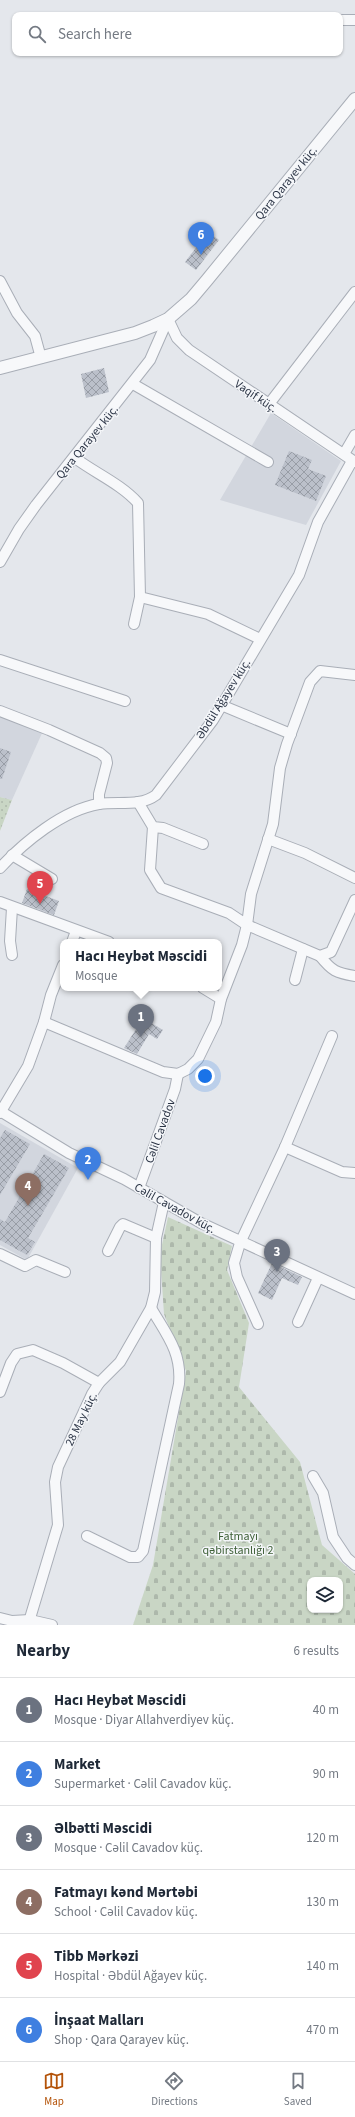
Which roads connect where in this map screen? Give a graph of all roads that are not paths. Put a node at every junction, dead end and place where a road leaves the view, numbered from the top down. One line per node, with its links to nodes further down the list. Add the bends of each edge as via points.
1 (343, 20): 2 (street)
2 (355, 20)
3 (355, 99): 6 (street, Qara Qarayev küç., via 207,280)
4 (0, 281): 7 (street, via 17,313 35,336)
5 (355, 292): 10 (street)
6 (168, 319): 7 (street, Qara Qarayev küç., via 135,333); 9 (street, Qara Qarayev küç., via 150,360); 10 (street, Vaqif küç., via 177,338 189,350)
7 (41, 358): 8 (street, Qara Qarayev küç.)
8 (0, 368)
9 (133, 384): 13 (street, Qara Qarayev küç.); 15 (street)
10 (269, 404): 12 (street, Vaqif küç.)
11 (355, 435): 12 (street)
12 (344, 454): 14 (street, Vaqif küç.)
13 (75, 458): 16 (street, Qara Qarayev küç., via 19,529); 17 (street, via 138,503)
14 (354, 461): 19 (street, Əbdül Ağayev küç., via 318,522 299,575)
15 (268, 462)
16 (0, 562)
17 (140, 597): 18 (street); 19 (street, via 208,614)
18 (134, 624)
19 (260, 639): 23 (street, Əbdül Ağayev küç.)
20 (0, 660): 22 (street)
21 (355, 675): 25 (street, via 320,671 310,682)
22 (125, 701)
23 (221, 705): 25 (street); 26 (street, Əbdül Ağayev küç., via 213,720 156,795 149,800)
24 (0, 711): 27 (street, via 49,730 106,758)
25 (290, 734): 29 (street, via 280,768 273,824)
26 (138, 802): 27 (street, Əbdül Ağayev küç.); 28 (street)
27 (99, 804): 31 (street, Əbdül Ağayev küç., via 65,816)
28 (153, 827): 30 (street, via 163,828); 38 (street, via 150,870 161,888 229,913)
29 (268, 839): 33 (street, via 305,853); 38 (street, via 251,894)
30 (203, 844)
31 (12, 855): 32 (street, Əbdül Ağayev küç.); 34 (street)
32 (0, 868)
33 (355, 878)
34 (52, 879)
35 (355, 900): 44 (street, via 331,952)
36 (0, 902): 37 (street)
37 (12, 908): 39 (street); 43 (street)
38 (247, 925): 42 (street); 49 (street)
39 (76, 931): 40 (street); 41 (street)
40 (73, 939)
41 (100, 939)
42 (303, 949): 44 (street); 47 (street)
43 (12, 955)
44 (320, 956): 46 (street, via 329,968 338,973)
45 (60, 972): 50 (street)
46 (355, 976)
47 (295, 980)
48 (208, 991): 49 (street)
49 (221, 999): 52 (street, via 212,1032 198,1059)
50 (44, 1022): 52 (street, via 141,1065); 53 (street, via 28,1066)
51 (332, 1036): 54 (street)
52 (178, 1074): 56 (street, Cəlil Cavadov, via 175,1089)
53 (0, 1112): 56 (street, Cəlil Cavadov küç., via 62,1149)
54 (284, 1147): 55 (street, via 342,1172); 59 (street)
55 (355, 1173)
56 (139, 1188): 57 (street, Cəlil Cavadov küç.)
57 (164, 1202): 58 (street, 28 May küç.); 59 (street, Cəlil Cavadov küç.)
58 (156, 1238): 60 (street, via 123,1224); 65 (street, 28 May küç.)
59 (240, 1243): 63 (street, Cəlil Cavadov küç.); 67 (street, via 234,1263 236,1277)
60 (108, 1251)
61 (0, 1254): 62 (street, via 25,1266 36,1260)
62 (65, 1272)
63 (318, 1278): 64 (street, Cəlil Cavadov küç.); 66 (street)
64 (355, 1294)
65 (151, 1308): 68 (street, 28 May küç., via 120,1362); 71 (street, via 173,1344 180,1368 179,1384 143,1551 138,1557 130,1557)
66 (298, 1322)
67 (258, 1324)
68 (99, 1384): 69 (street, via 63,1363 33,1350 17,1354); 74 (street, 28 May küç., via 58,1467 55,1482 58,1525)
69 (0, 1392)
70 (313, 1476): 72 (street, via 324,1493 333,1537)
71 (87, 1536)
72 (355, 1565)
73 (0, 1618): 74 (street)
74 (29, 1622): 75 (street)
75 (52, 1625)

